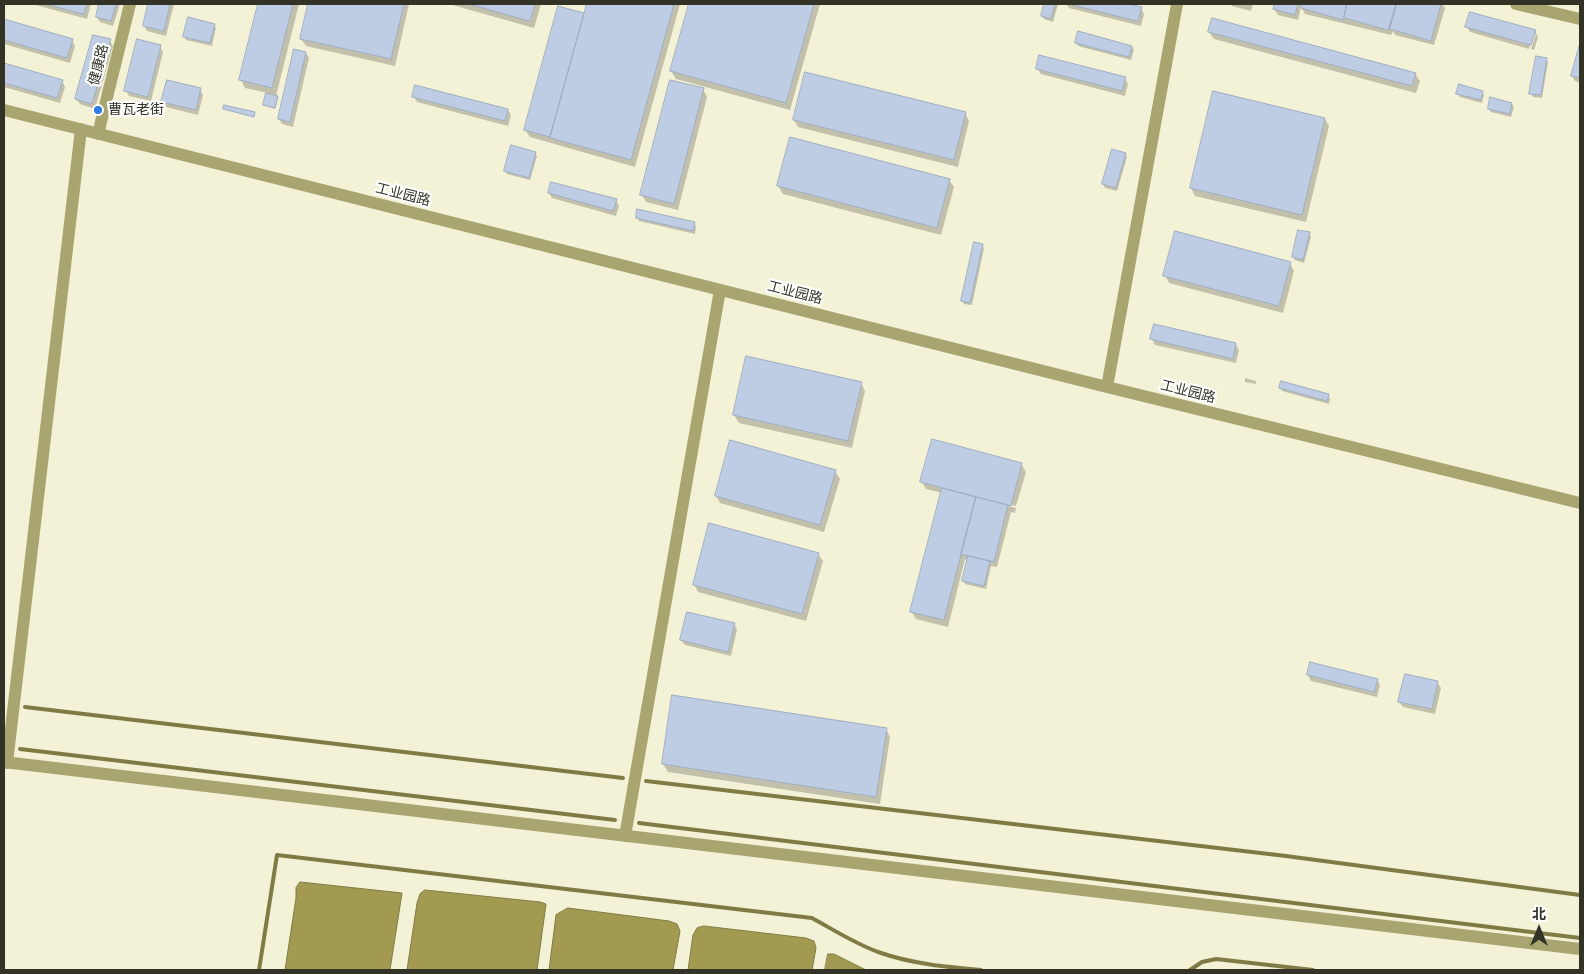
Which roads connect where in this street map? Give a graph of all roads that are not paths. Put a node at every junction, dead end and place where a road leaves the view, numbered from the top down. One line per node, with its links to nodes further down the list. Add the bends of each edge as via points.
1 (130, 4): 7 (street, 健康路)
2 (1177, 4): 9 (street)
3 (1516, 4): 4 (street)
4 (1580, 19)
5 (4, 110): 6 (street, 工业园路)
6 (82, 130): 7 (street, 工业园路); 11 (street)
7 (98, 134): 8 (street, 工业园路)
8 (720, 290): 9 (street, 工业园路); 12 (street)
9 (1107, 387): 10 (street, 工业园路)
10 (1580, 503)
11 (5, 763): 12 (street)
12 (625, 836): 13 (street)
13 (1580, 949)

